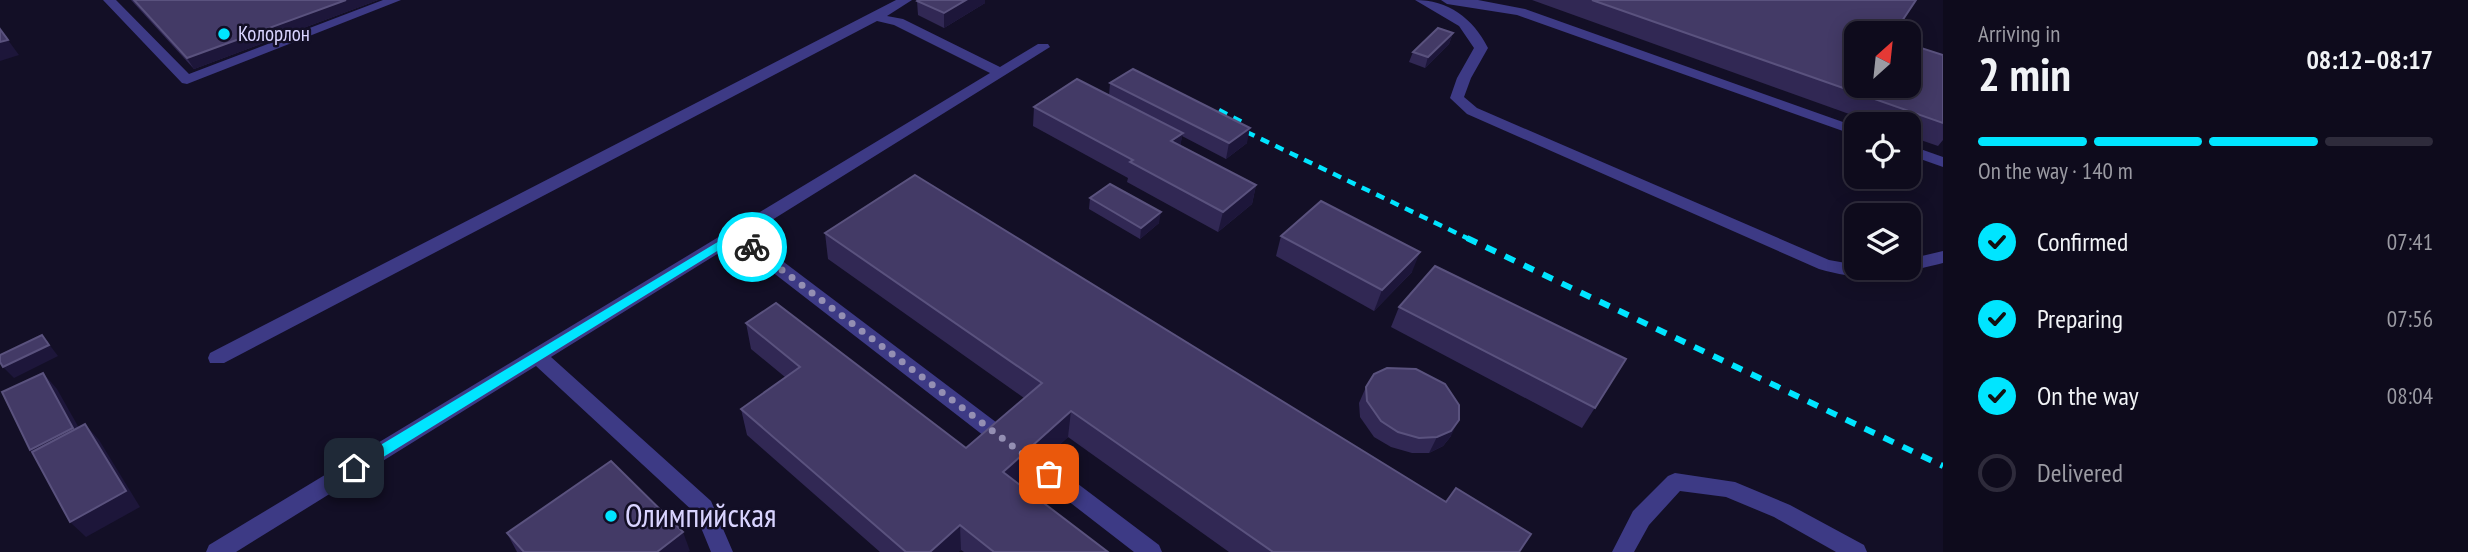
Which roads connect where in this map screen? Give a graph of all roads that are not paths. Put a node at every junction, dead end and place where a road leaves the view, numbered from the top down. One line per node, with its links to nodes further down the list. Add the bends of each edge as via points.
1 (108, 0): 2 (lane, via 187,80)
2 (394, 0)
3 (906, 0): 6 (lane)
4 (1422, 0): 15 (lane, via 1473,30 1480,48 1473,67 1460,82 1457,98 1472,111 1825,265)
5 (1447, 0): 9 (lane, via 1520,12)
6 (875, 17): 8 (lane, via 898,22); 17 (lane)
7 (1042, 47): 8 (lane)
8 (1000, 74): 12 (lane)
9 (1844, 127)
10 (1921, 154): 11 (lane)
11 (1943, 162)
12 (736, 235): 16 (lane); 20 (lane)
13 (1943, 257): 14 (lane)
14 (1921, 262)
15 (1844, 269)
16 (537, 356): 18 (lane); 19 (lane, via 703,507)
17 (217, 358)
18 (217, 552)
19 (722, 552)
20 (1151, 552)
21 (1623, 552): 22 (lane, via 1641,518 1675,482 1728,488 1782,511)
22 (1856, 552)

